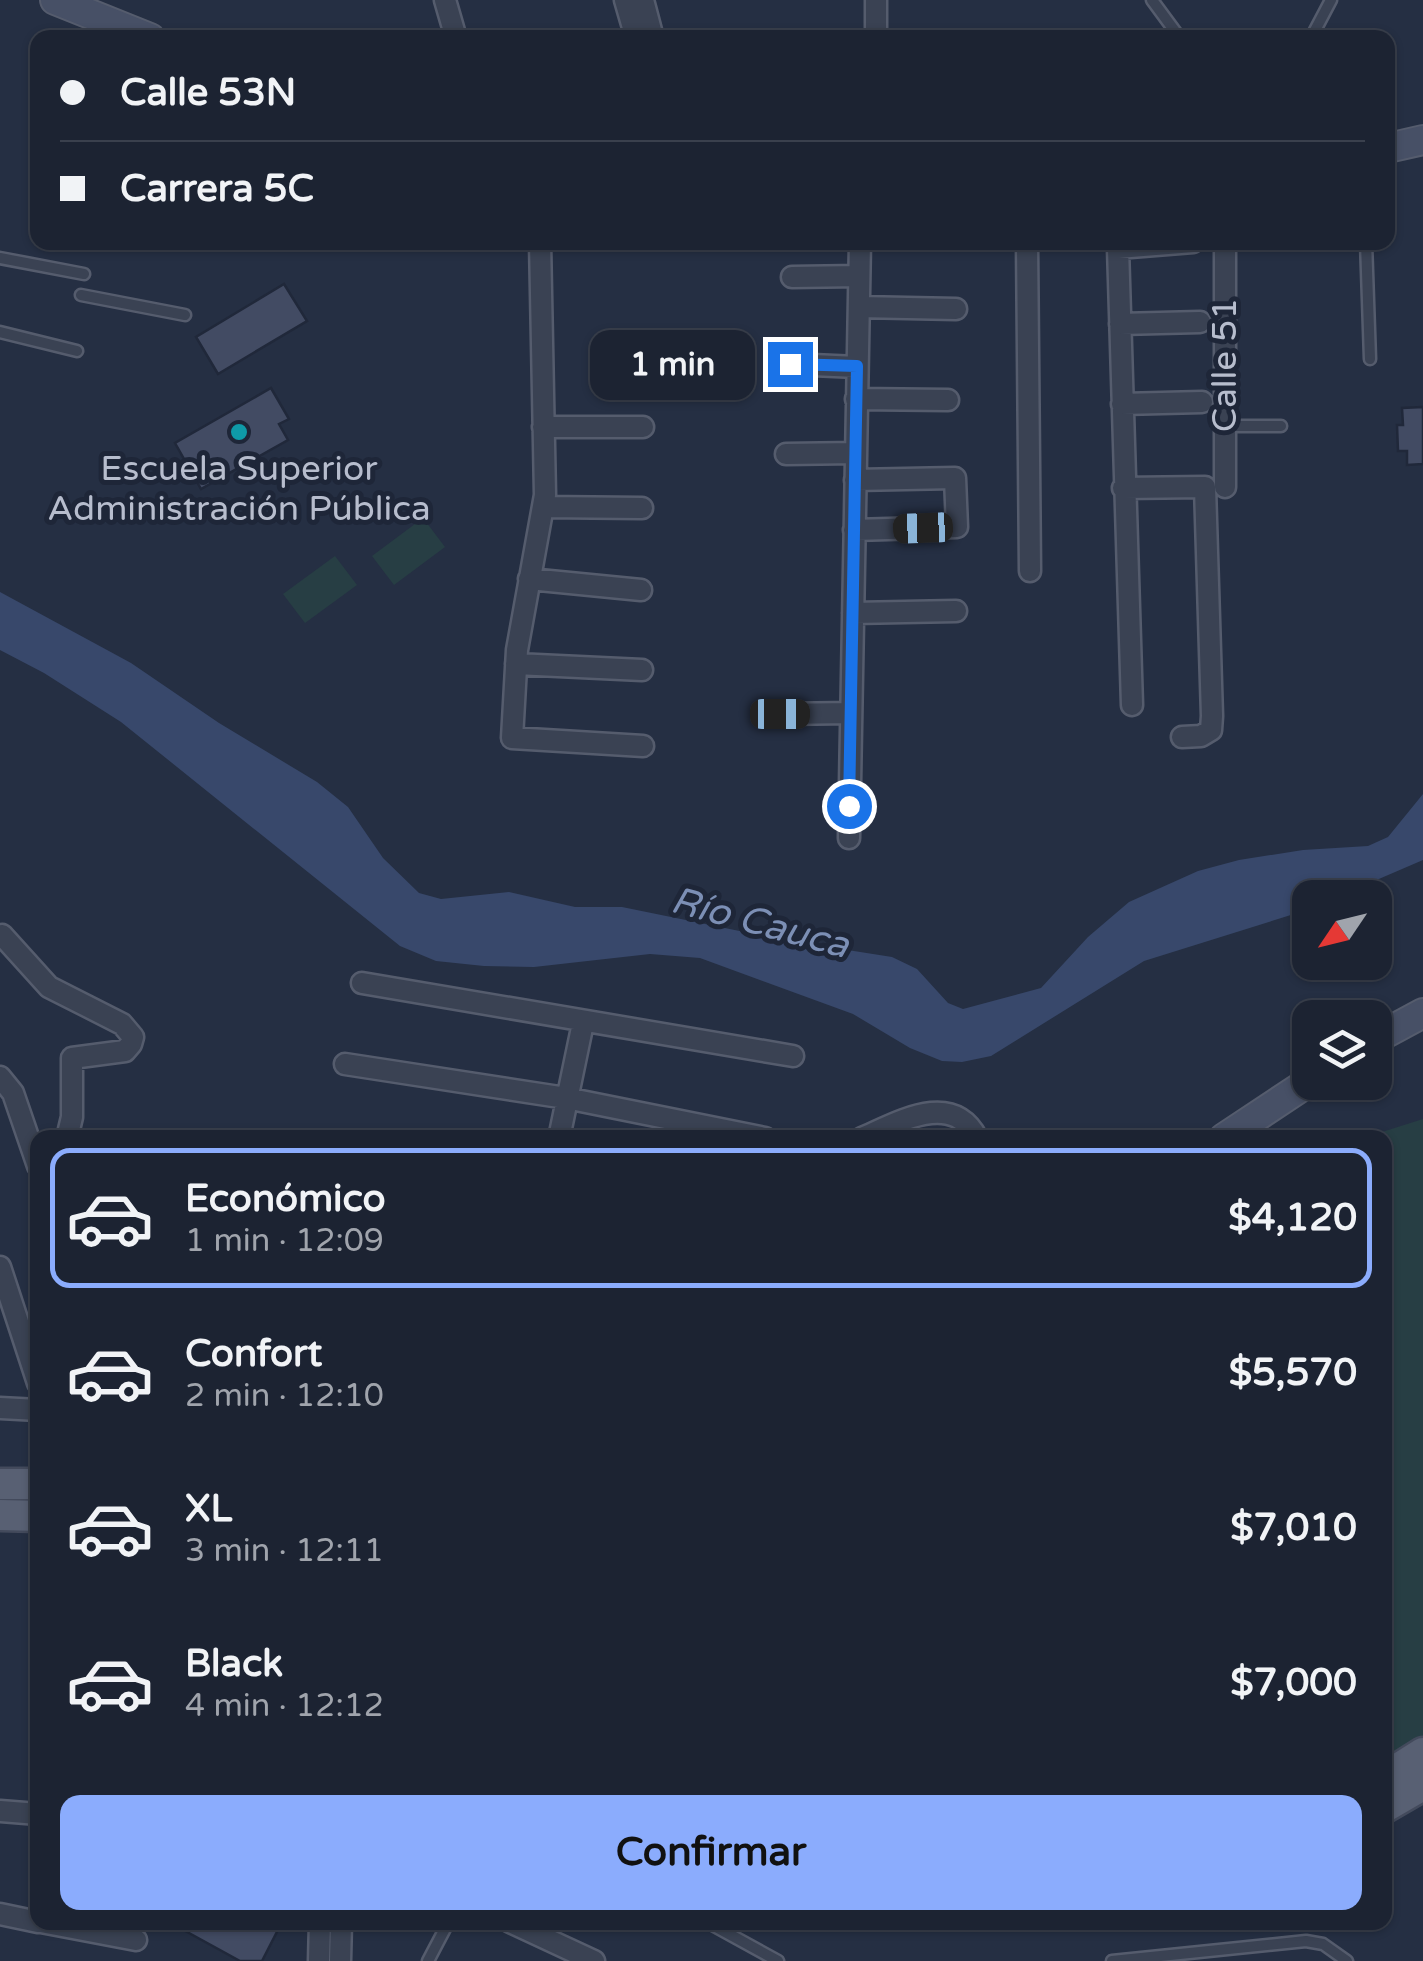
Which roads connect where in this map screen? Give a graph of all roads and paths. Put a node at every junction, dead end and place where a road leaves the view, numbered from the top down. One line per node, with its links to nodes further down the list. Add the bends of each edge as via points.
1 (55, 0): 8 (main road)
2 (446, 0): 9 (street)
3 (625, 0): 10 (street)
4 (644, 0): 11 (street)
5 (876, 0): 12 (street)
6 (1152, 0): 13 (lane)
7 (1331, 0): 14 (lane)
8 (130, 30)
9 (454, 30)
10 (634, 30)
11 (652, 30)
12 (876, 30)
13 (1174, 30)
14 (1315, 30)
15 (1423, 140): 16 (main road)
16 (1395, 146)
17 (540, 250): 44 (street)
18 (860, 250): 25 (street)
19 (1027, 250): 54 (street)
20 (1118, 250): 32 (street)
21 (1224, 250): 42 (street, Calle 51)
22 (1366, 250): 35 (lane)
23 (0, 258): 24 (lane)
24 (84, 274)
25 (859, 276): 26 (street); 28 (street)
26 (792, 277)
27 (81, 295): 30 (lane)
28 (859, 307): 29 (street); 37 (street)
29 (956, 309)
30 (185, 315)
31 (1200, 322): 32 (street)
32 (1120, 324): 41 (street)
33 (0, 332): 34 (lane)
34 (77, 351)
35 (1370, 359)
36 (790, 364): 37 (street)
37 (857, 366): 38 (street)
38 (856, 398): 39 (street); 46 (street)
39 (948, 400)
40 (1202, 402): 41 (street)
41 (1122, 404): 50 (street)
42 (1225, 426): 43 (lane); 49 (street, Calle 51)
43 (1281, 426)
44 (543, 427): 45 (street); 51 (street)
45 (643, 428)
46 (856, 453): 47 (street); 48 (street)
47 (786, 454)
48 (855, 480): 53 (street); 53 (street, via 955,478 957,527)
49 (1225, 487)
50 (1123, 488): 61 (street); 64 (street, via 1204,487 1211,730)
51 (543, 507): 52 (street); 55 (street)
52 (642, 508)
53 (854, 530): 58 (street)
54 (1030, 571)
55 (529, 578): 56 (street); 59 (street)
56 (641, 590)
57 (956, 611): 58 (street)
58 (853, 612): 63 (street)
59 (516, 664): 60 (street); 65 (street, via 515,740)
60 (642, 670)
61 (1132, 705)
62 (780, 714): 63 (street)
63 (851, 714): 66 (street)
64 (1182, 737)
65 (643, 746)
66 (849, 838)
67 (2, 934): 77 (street, via 49,987 122,1024 132,1037 125,1050 72,1058)
68 (362, 983): 70 (street)
69 (1423, 1013): 71 (main road)
70 (583, 1023): 72 (street); 76 (street)
71 (1392, 1030)
72 (793, 1056)
73 (345, 1064): 76 (street)
74 (0, 1077): 83 (street, via 13,1092)
75 (1292, 1093): 82 (main road)
76 (566, 1098): 78 (street); 79 (street)
77 (68, 1130)
78 (560, 1130)
79 (725, 1130)
80 (880, 1130): 81 (street, via 945,1110 960,1115)
81 (971, 1130)
82 (1236, 1130)
83 (30, 1142)
84 (0, 1267): 85 (street)
85 (30, 1359)
86 (0, 1408): 87 (street)
87 (30, 1410)
88 (0, 1484): 89 (main road)
89 (30, 1484)
90 (0, 1516): 91 (main road)
91 (30, 1516)
92 (1423, 1754): 93 (main road)
93 (1392, 1772)
94 (1423, 1785): 95 (main road)
95 (1392, 1803)
96 (0, 1811): 97 (street)
97 (30, 1813)
98 (0, 1914): 99 (street)
99 (30, 1920)
100 (97, 1930): 106 (street)
101 (320, 1930): 108 (street)
102 (341, 1930): 109 (street)
103 (445, 1930): 110 (lane)
104 (527, 1930): 111 (street)
105 (721, 1930): 112 (lane)
106 (136, 1940)
107 (1134, 1960): 113 (lane); 114 (lane, via 1306,1941)
108 (319, 1961)
109 (340, 1961)
110 (428, 1961)
111 (594, 1961)
112 (778, 1961)
113 (1113, 1961)
114 (1347, 1961)

